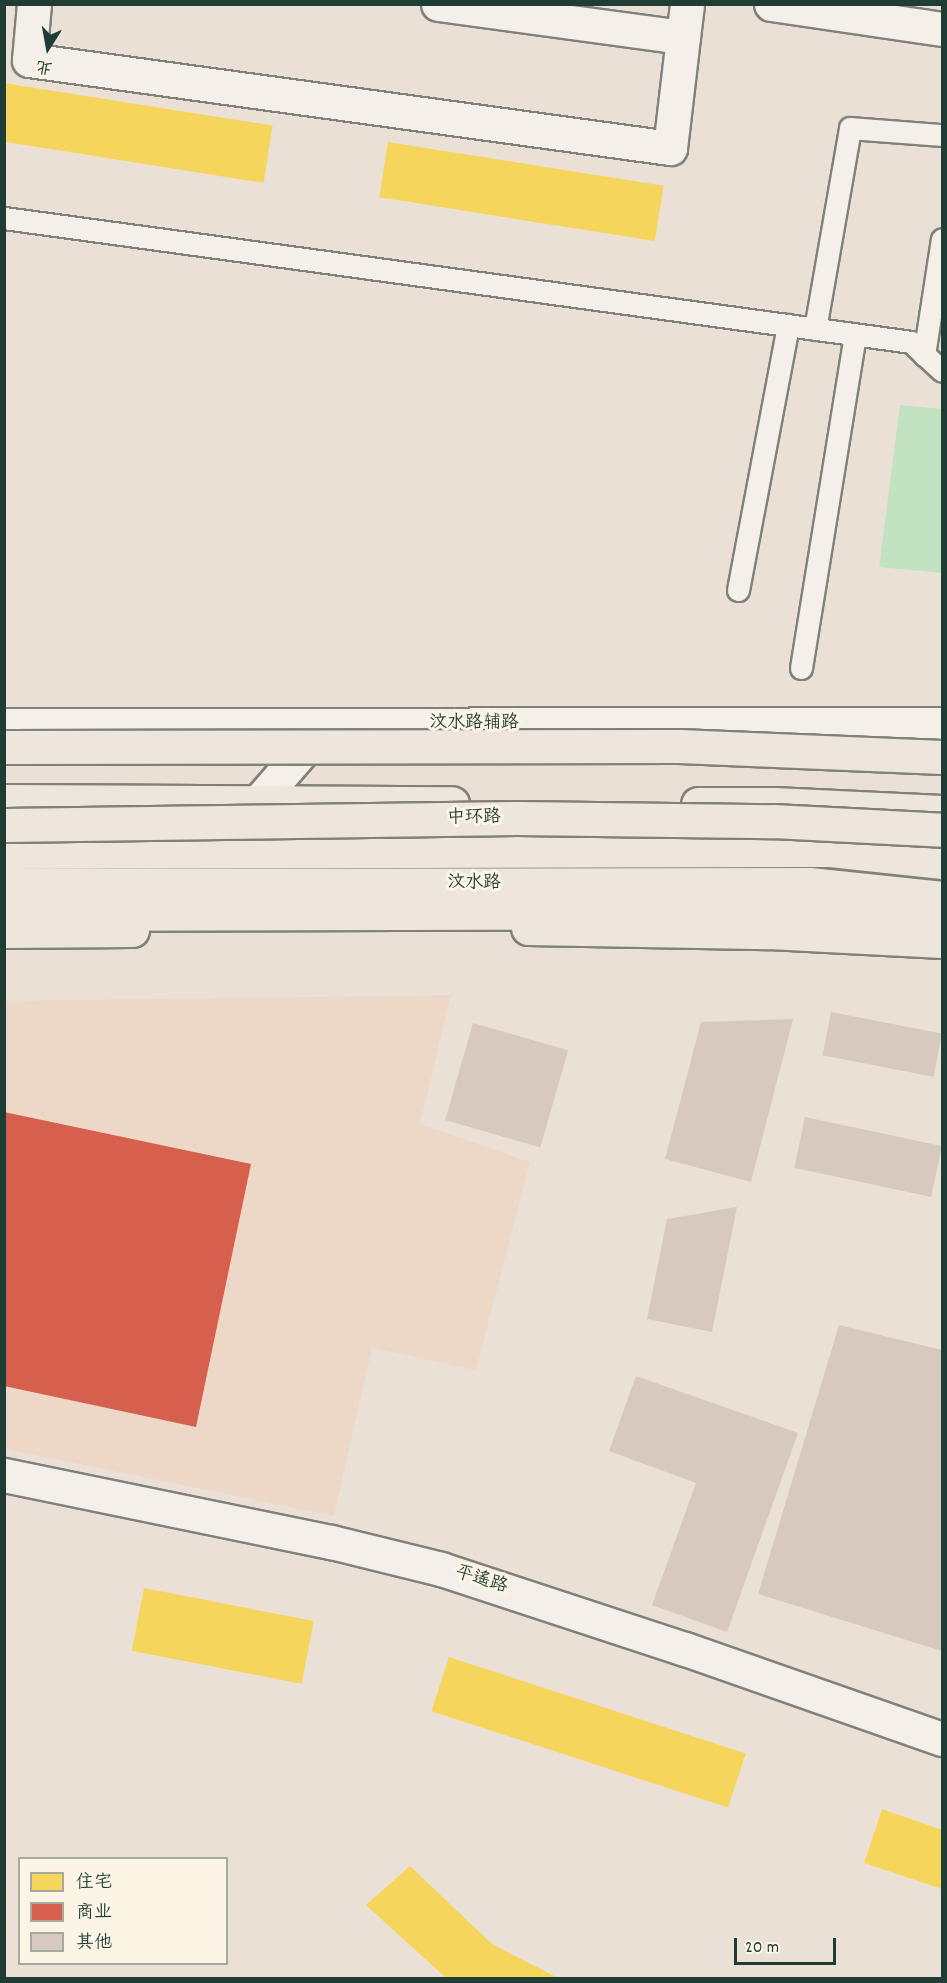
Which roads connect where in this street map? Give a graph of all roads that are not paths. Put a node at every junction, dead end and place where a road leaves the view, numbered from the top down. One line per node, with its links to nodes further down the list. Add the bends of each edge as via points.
1 (34, 4): 6 (street, via 29,60 670,148)
2 (438, 4): 6 (street)
3 (687, 4): 6 (street)
4 (771, 4): 5 (street)
5 (942, 29)
6 (683, 37)
7 (942, 135): 11 (lane, via 850,128)
8 (4, 218): 10 (lane)
9 (942, 239): 13 (lane)
10 (788, 325): 11 (lane); 15 (lane)
11 (815, 329): 12 (lane)
12 (855, 335): 13 (lane, via 911,342); 16 (lane)
13 (924, 354): 14 (lane)
14 (942, 371)
15 (738, 590)
16 (801, 668)
17 (325, 724): 18 (street, 汶水路辅路); 19 (street, 汶水路辅路); 23 (street)
18 (942, 724)
19 (4, 725)
20 (4, 747): 21 (main road, bridge, via 679,746)
21 (942, 757)
22 (4, 801): 23 (main road)
23 (258, 802): 24 (main road)
24 (353, 803): 25 (main road, via 774,804); 28 (main road)
25 (942, 812)
26 (4, 825): 27 (main road, 中环路, bridge, via 528,819 773,821)
27 (942, 830)
28 (487, 851): 29 (main road, 汶水路); 30 (main road, 汶水路, via 830,850)
29 (4, 852)
30 (942, 862)
31 (4, 885): 32 (main road, 汶水路, via 809,884)
32 (942, 898)
33 (4, 914): 34 (main road, via 759,912)
34 (942, 922)
35 (4, 931): 36 (main road, via 516,928 769,932)
36 (942, 941)
37 (4, 1475): 38 (street, 平遥路, via 441,1569)
38 (942, 1738)

